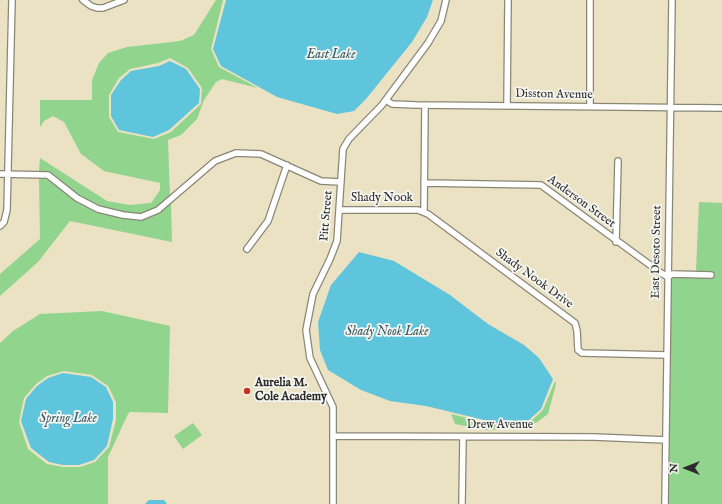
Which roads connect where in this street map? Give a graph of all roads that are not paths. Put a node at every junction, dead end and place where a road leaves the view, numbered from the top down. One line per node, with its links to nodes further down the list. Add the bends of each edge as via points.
1 (12, 0): 17 (street)
2 (83, 0): 3 (street, via 98,8)
3 (124, 0)
4 (446, 0): 8 (street, Pitt Street, via 436,31)
5 (508, 0): 10 (street)
6 (590, 0): 11 (street)
7 (672, 0): 12 (street, East Desoto Street)
8 (386, 100): 9 (street, Disston Avenue, via 398,104); 18 (street, Pitt Street, via 345,143 341,158)
9 (425, 105): 10 (street, Disston Avenue); 19 (street)
10 (507, 106): 11 (street, Disston Avenue)
11 (590, 106): 12 (street, Disston Avenue)
12 (671, 107): 13 (street, Disston Avenue); 26 (street, East Desoto Street)
13 (722, 108)
14 (618, 161): 23 (street)
15 (287, 165): 17 (street, via 261,154 231,154 215,161 158,210 146,216 98,209 77,198 48,175); 18 (street, via 321,180); 24 (street, via 268,221)
16 (0, 174): 17 (street)
17 (7, 174): 22 (street, via 6,216)
18 (341, 182): 20 (street, Pitt Street)
19 (424, 183): 21 (street); 23 (street, Anderson Street, via 541,184)
20 (340, 210): 21 (street, Shady Nook); 28 (street, Pitt Street, via 336,248 313,294 306,330 310,358 333,407)
21 (424, 212): 27 (street, Shady Nook Drive, via 575,323 578,330 578,350 582,353)
22 (0, 226)
23 (616, 242): 26 (street, Anderson Street)
24 (247, 249)
25 (711, 275): 26 (street, via 672,274)
26 (668, 277): 27 (street, East Desoto Street)
27 (667, 355): 30 (street, East Desoto Street)
28 (334, 436): 29 (street, Drew Avenue); 31 (street, Pitt Street)
29 (463, 437): 30 (street, Drew Avenue); 32 (street)
30 (666, 440): 33 (street, East Desoto Street)
31 (333, 504)
32 (462, 504)
33 (664, 504)

